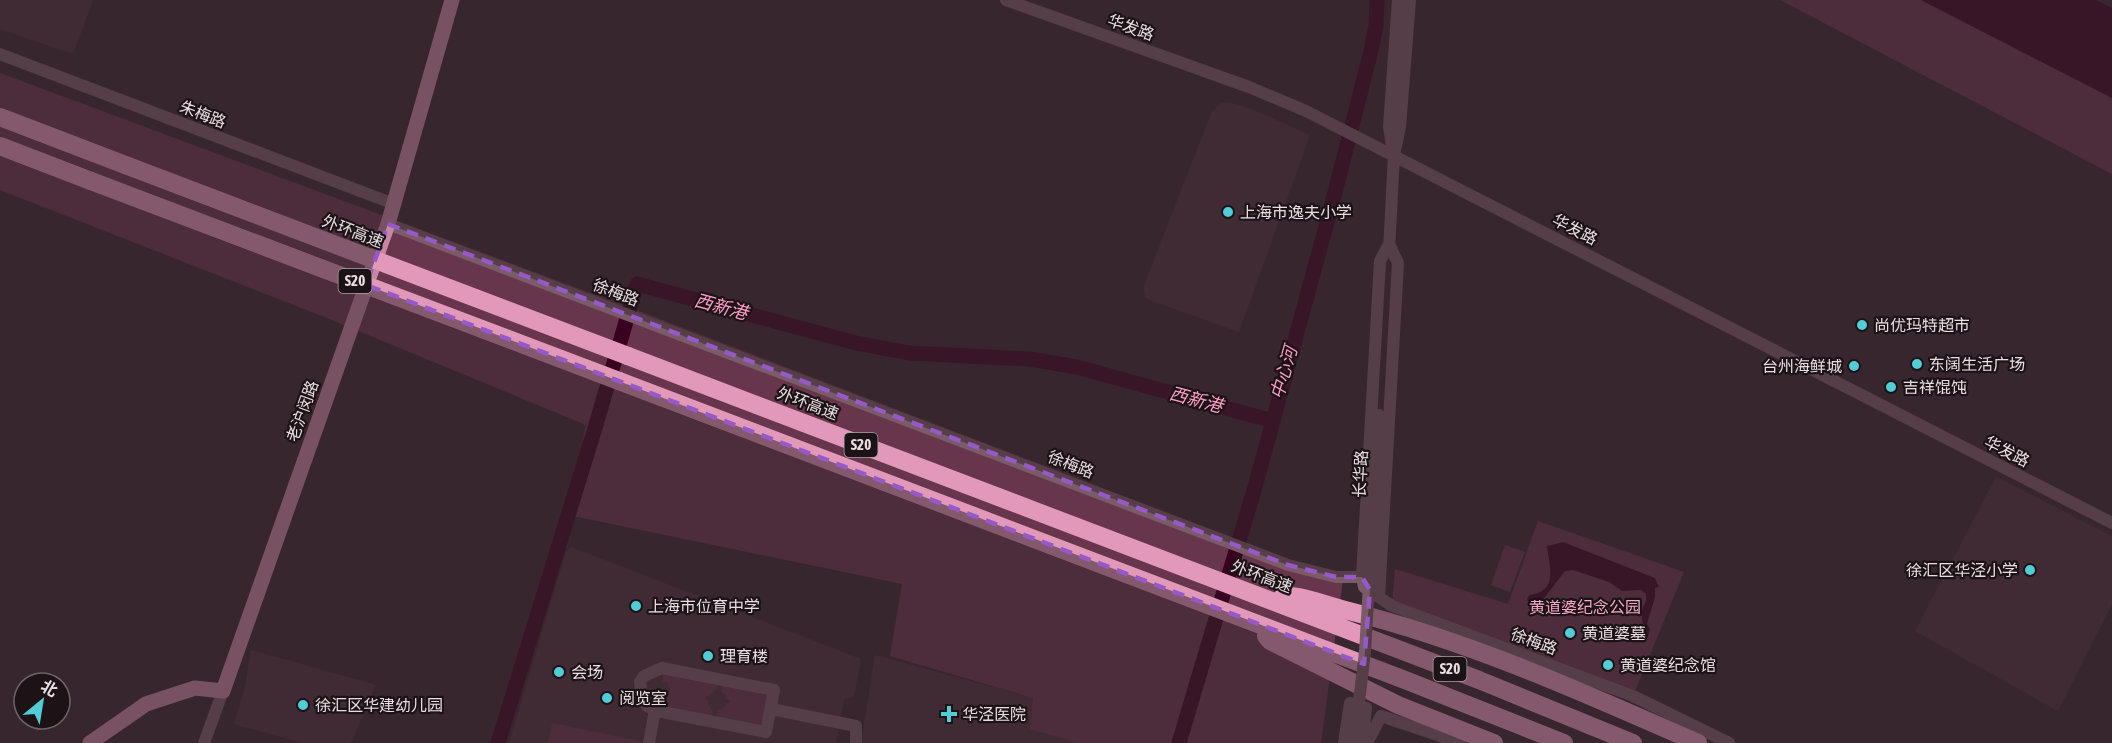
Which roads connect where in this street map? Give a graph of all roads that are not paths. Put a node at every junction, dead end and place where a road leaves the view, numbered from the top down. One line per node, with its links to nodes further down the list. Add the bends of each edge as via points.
1 (452, 0): 9 (main road, 老沪闵路)
2 (1006, 0): 8 (street, 华发路, via 1249,87)
3 (1398, 0): 8 (street, 长华路, via 1389,127)
4 (1410, 0): 8 (street, 长华路, via 1400,127)
5 (0, 54): 9 (street, 朱梅路)
6 (0, 117): 15 (highway, 外环高速 / S20, bridge)
7 (0, 146): 16 (highway, S20, bridge)
8 (1394, 155): 11 (street, 长华路); 12 (street, 华发路)
9 (394, 204): 10 (main road, 老沪闵路)
10 (388, 224): 13 (street, 徐梅路, via 1288,565 1336,578); 17 (main road, 老沪闵路)
11 (1389, 244): 13 (street, 长华路, via 1380,261); 14 (street, 长华路, via 1398,263); 25 (street, 长华路, bridge, via 1367,630)
12 (2112, 523)
13 (1362, 577): 14 (street, 徐梅路, via 1364,587)
14 (1379, 596): 33 (street, 徐梅路, via 1392,606 1633,696)
15 (1266, 598): 31 (highway, 外环高速 / S20); 32 (highway, via 1286,595 1422,631)
16 (1255, 623): 29 (highway, via 1270,641 1365,689); 30 (highway, S20)
17 (223, 692): 20 (main road, via 195,688 146,704); 21 (street)
18 (655, 710): 19 (street, via 766,732); 19 (street, via 642,698 640,682 662,668 774,690); 22 (street)
19 (771, 710): 23 (street, via 856,726)
20 (90, 743)
21 (204, 743)
22 (649, 743)
23 (856, 743)
24 (1344, 743): 26 (street, via 1350,703 1366,708)
25 (1354, 743)
26 (1362, 743)
27 (1367, 743): 28 (street, via 1381,716)
28 (1461, 743)
29 (1494, 743)
30 (1564, 743)
31 (1633, 743)
32 (1698, 743)
33 (1730, 743)

